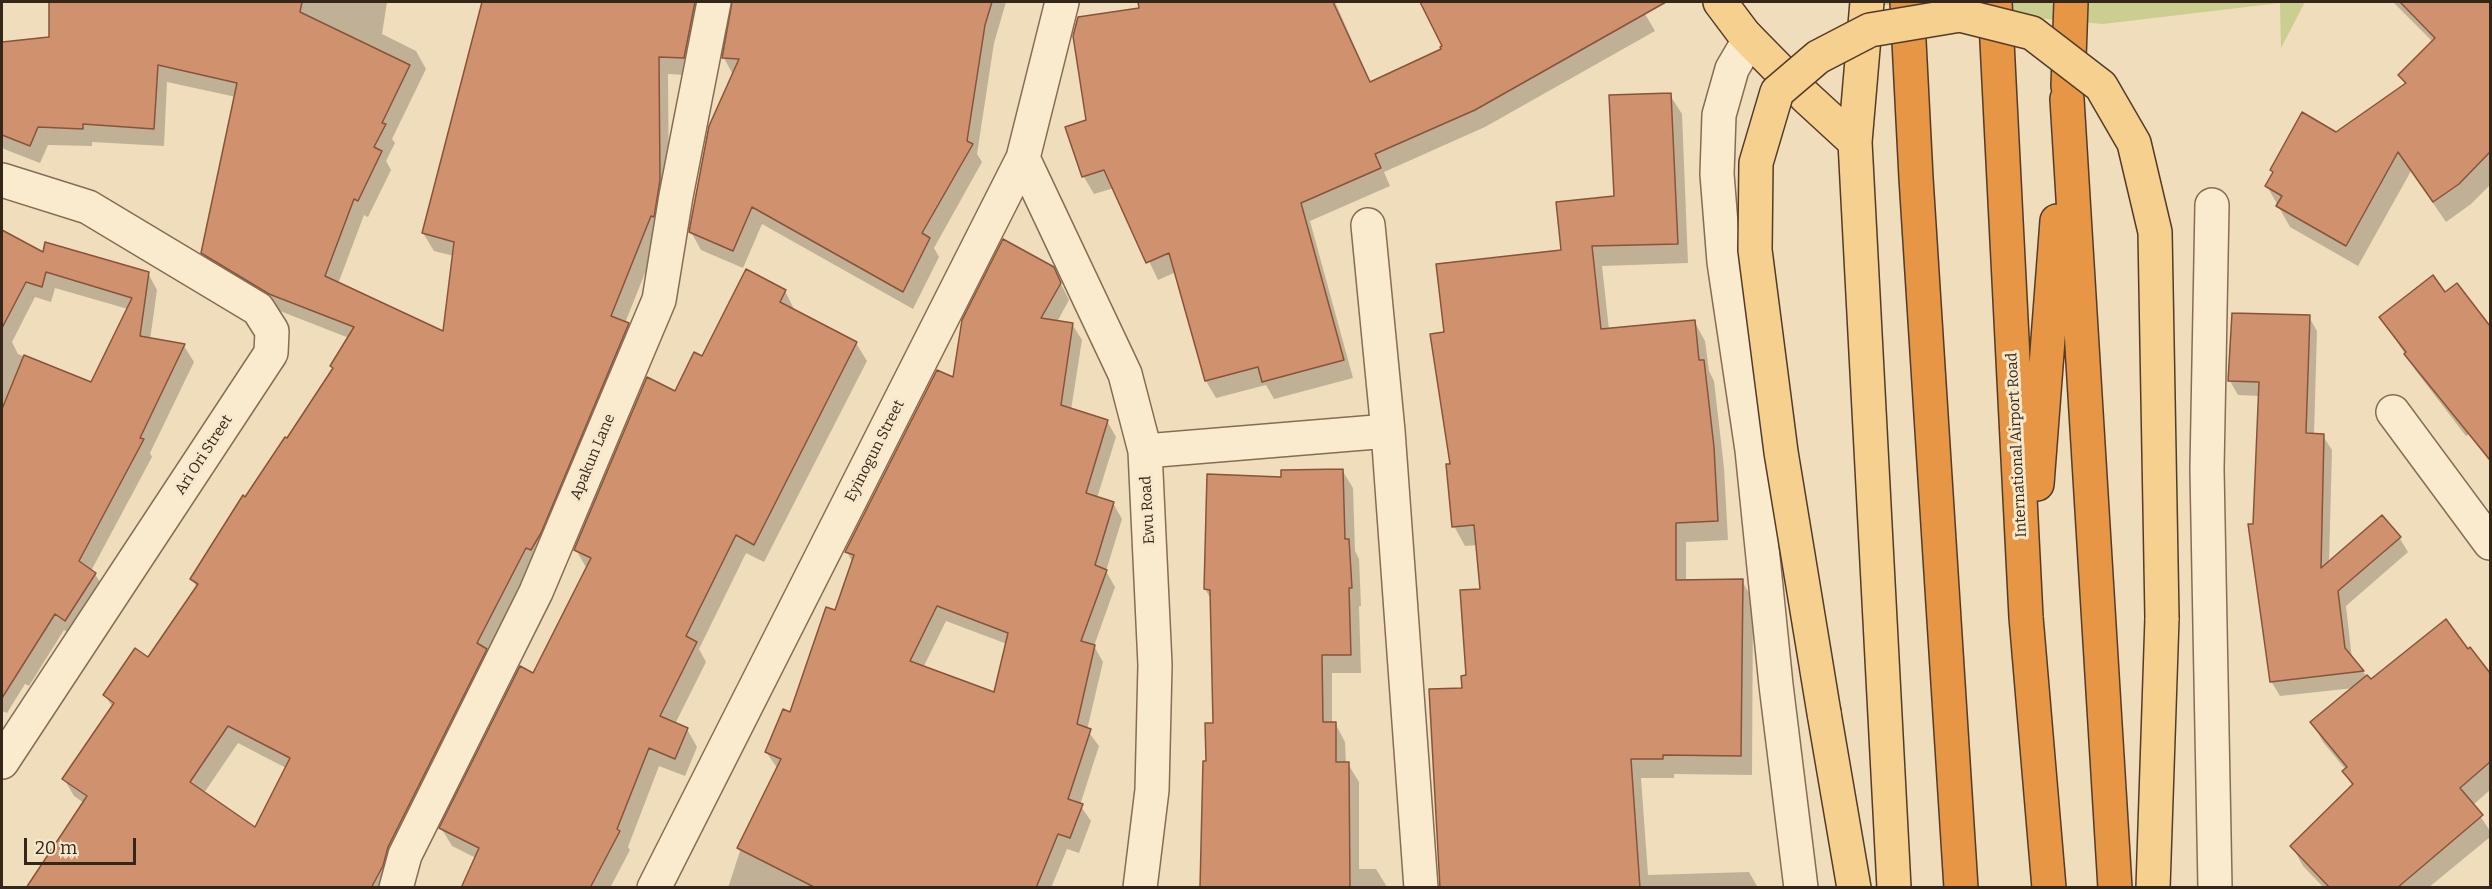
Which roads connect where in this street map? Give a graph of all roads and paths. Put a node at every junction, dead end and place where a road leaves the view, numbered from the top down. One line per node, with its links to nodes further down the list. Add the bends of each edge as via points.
1 (714, 2): 22 (street, Apakun Lane, via 659,300 536,592 405,855)
2 (1062, 2): 11 (street, Eyinogun Street)
3 (1720, 2): 8 (main road)
4 (1867, 2): 10 (main road)
5 (1907, 2): 29 (highway)
6 (1995, 2): 19 (highway, International Airport Road)
7 (2071, 2): 9 (highway)
8 (1744, 34): 10 (main road); 26 (street, via 1749,40 1732,69 1719,115 1717,174 1724,262 1752,450)
9 (2067, 99): 19 (highway); 30 (highway)
10 (1855, 142): 28 (main road)
11 (1023, 158): 17 (street, Ewu Road, via 1125,374); 23 (street, Eyinogun Street)
12 (2, 180): 20 (street, Ari Ori Street, via 88,207 258,309 272,331 271,353)
13 (2212, 205): 32 (street, via 2207,469)
14 (1368, 225): 16 (street)
15 (2393, 412): 18 (street)
16 (1388, 431): 17 (street); 25 (street)
17 (1145, 451): 24 (street, Ewu Road, via 1155,665 1152,790)
18 (2490, 543)
19 (2026, 617): 21 (highway, International Airport Road)
20 (2, 762)
21 (2050, 883)
22 (396, 888)
23 (654, 888)
24 (1140, 888)
25 (1421, 888)
26 (1801, 888)
27 (1854, 888): 31 (main road, bridge, via 1781,452 1755,250 1756,162 1777,92 1818,57 1870,30 1960,15 2032,33 2101,86 2134,143 2155,232 2162,618)
28 (1894, 888)
29 (1961, 888)
30 (2115, 888)
31 (2153, 888)
32 (2215, 888)

